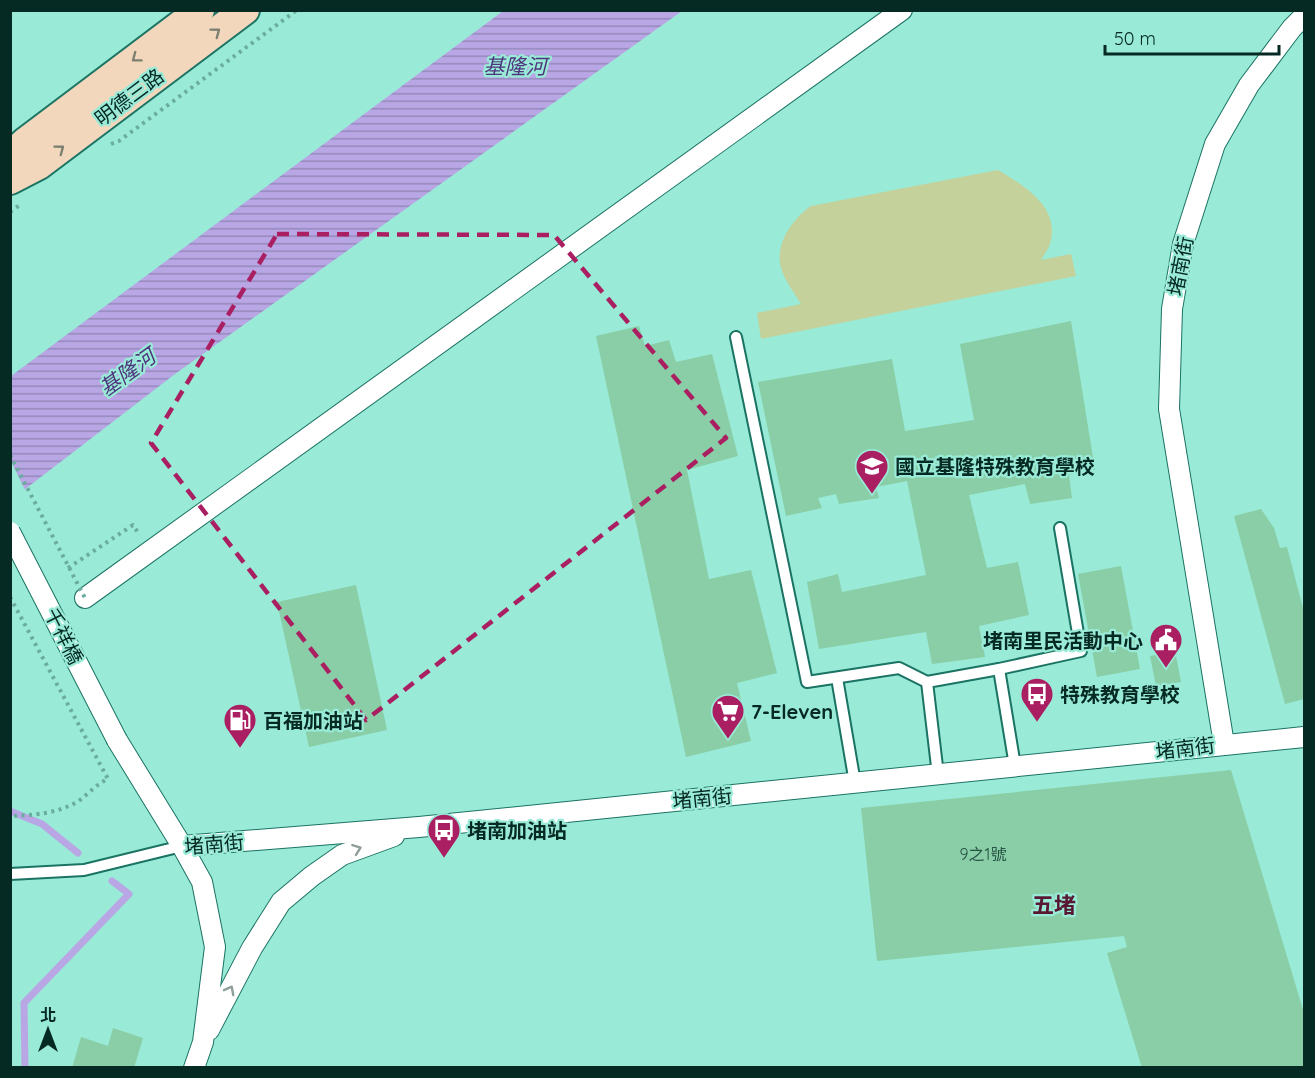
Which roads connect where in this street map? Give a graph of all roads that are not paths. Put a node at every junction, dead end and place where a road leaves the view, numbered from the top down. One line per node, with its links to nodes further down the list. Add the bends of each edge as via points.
1 (200, 10): 5 (street, 明德三路, one-way to 5)
2 (245, 10): 6 (street, 明德三路, one-way to 2, via 39,165)
3 (902, 10): 10 (street)
4 (1305, 16): 15 (street, 堵南街, via 1249,85 1215,144 1183,244 1173,309 1169,409)
5 (10, 156)
6 (10, 180)
7 (736, 337): 12 (lane, via 807,682)
8 (1060, 528): 11 (lane, via 1081,651)
9 (10, 532): 20 (street, 千祥橋, bridge, via 117,740)
10 (85, 598)
11 (999, 669): 13 (lane); 16 (lane)
12 (837, 678): 13 (lane, via 899,668); 18 (lane)
13 (927, 682): 17 (lane)
14 (1305, 737): 15 (street)
15 (1224, 744): 16 (street, 堵南街)
16 (1015, 766): 17 (street, 堵南街)
17 (938, 775): 18 (street, 堵南街)
18 (855, 783): 19 (street, 堵南街)
19 (420, 827): 20 (street, 堵南街); 22 (street, 堵南街, one-way to 19, via 281,902 342,855)
20 (183, 846): 21 (lane, 堵南街, via 84,870); 22 (street, 千祥橋, via 202,882 215,947)
21 (10, 874)
22 (203, 1042): 23 (street)
23 (194, 1068)

